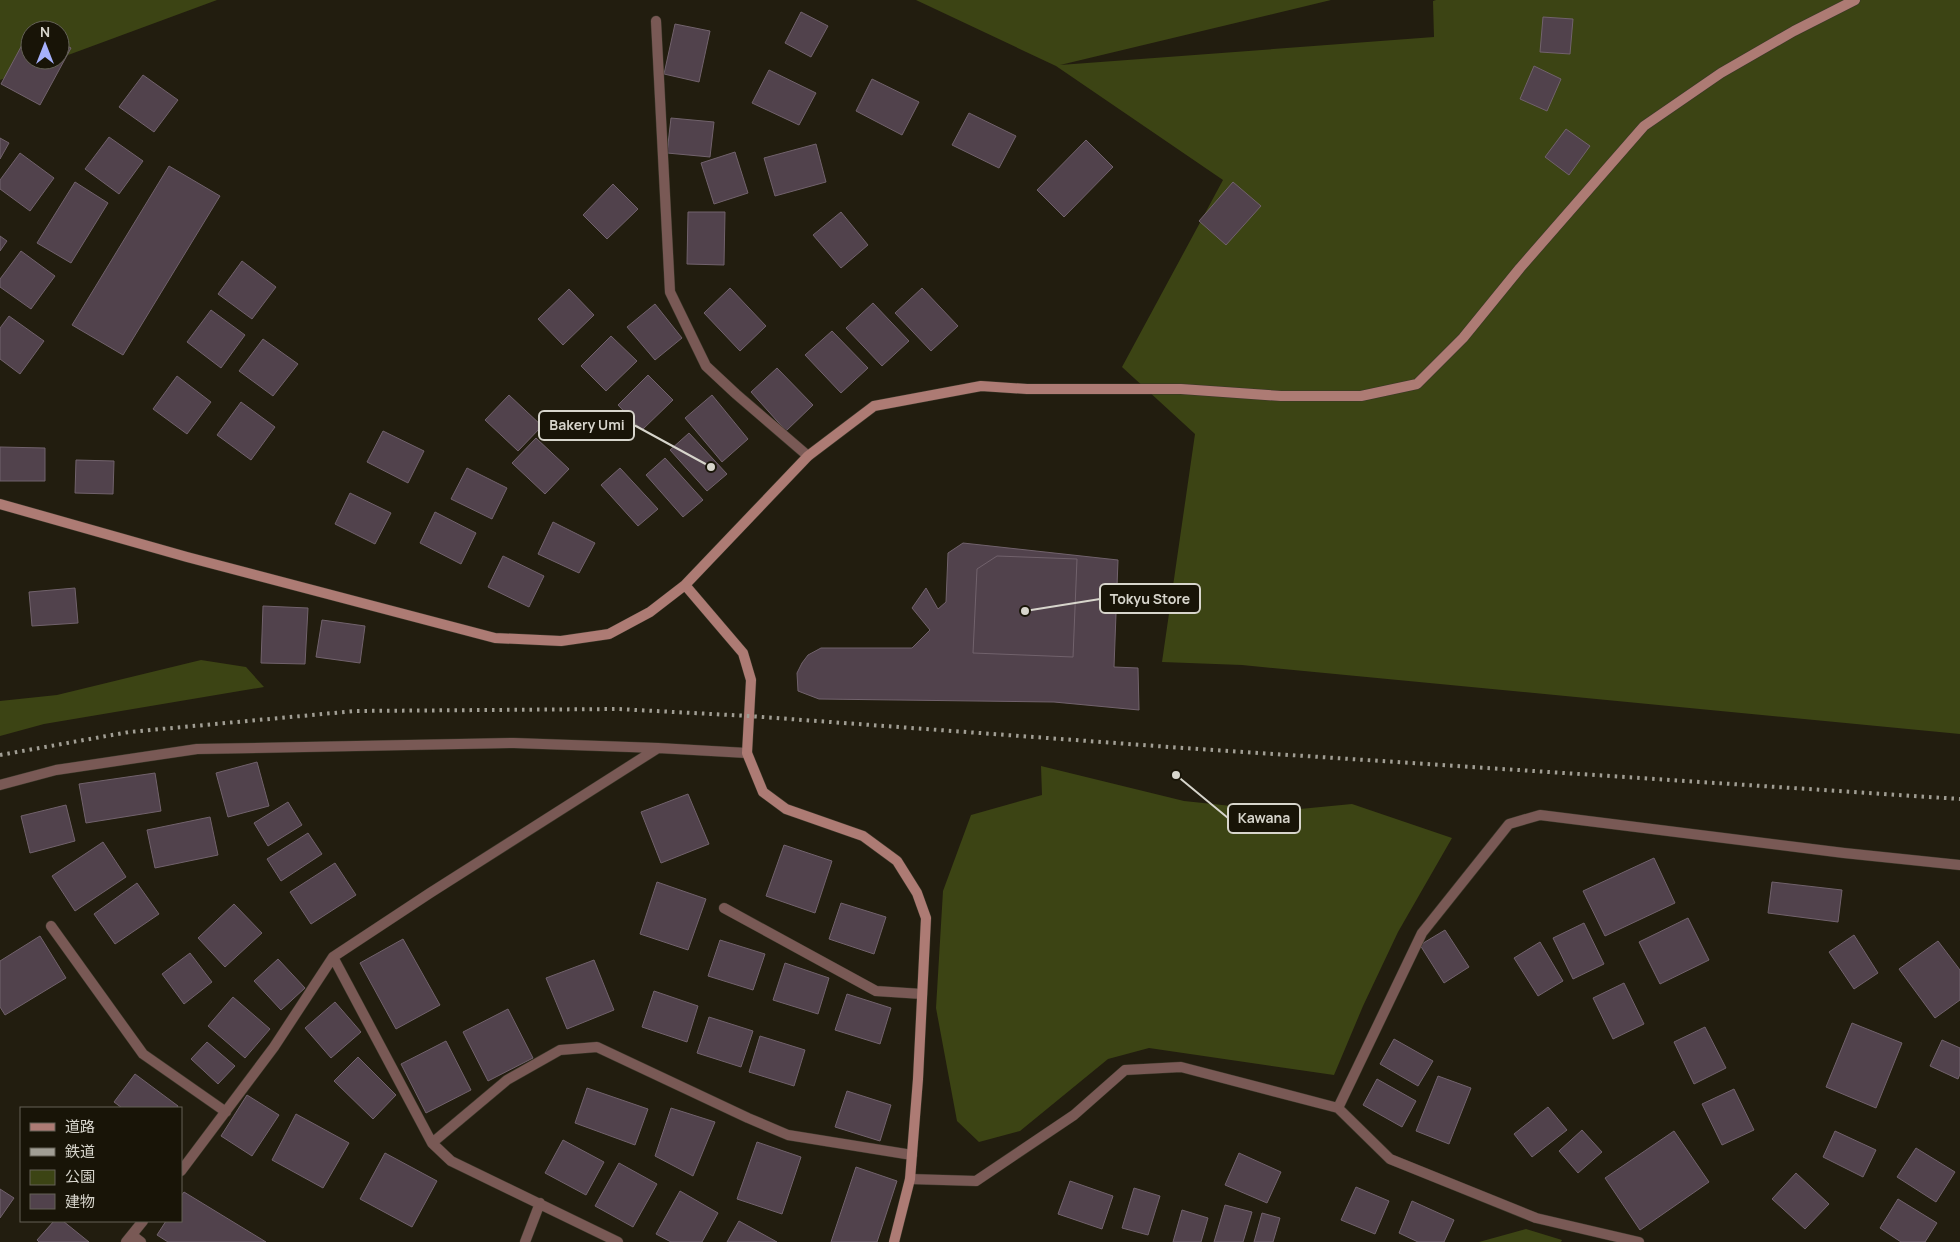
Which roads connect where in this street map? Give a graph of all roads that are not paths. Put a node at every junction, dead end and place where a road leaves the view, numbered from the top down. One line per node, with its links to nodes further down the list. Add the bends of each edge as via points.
1 (1855, 0): 3 (street, via 1721,73 1644,126 1463,338 1417,384 1361,396 981,386 874,406)
2 (656, 21): 3 (street, via 670,292 706,366)
3 (808, 456): 5 (street)
4 (0, 504): 5 (street, via 495,638 561,641 609,634 650,612)
5 (685, 585): 7 (street, via 743,653 751,680)
6 (658, 748): 7 (street); 8 (street, via 514,743 196,748 56,770); 12 (street)
7 (747, 753): 13 (street, via 763,792 786,809 862,836 897,861 917,893 926,918)
8 (0, 785)
9 (1960, 865): 14 (street, via 1540,815 1509,824 1422,933)
10 (724, 908): 13 (street, via 876,991)
11 (51, 926): 15 (street, via 143,1054)
12 (333, 958): 15 (street); 16 (street)
13 (922, 994): 17 (street)
14 (1338, 1108): 19 (street, via 1181,1067 1125,1070 1074,1115 976,1181); 27 (street, via 1390,1159 1536,1218)
15 (226, 1112): 18 (street)
16 (432, 1143): 17 (street, via 507,1080 560,1050 597,1047 788,1135); 20 (street, via 451,1161)
17 (912, 1154): 19 (street)
18 (182, 1170)
19 (910, 1179): 26 (street)
20 (540, 1203): 24 (street); 25 (street)
21 (142, 1222): 22 (street)
22 (129, 1239): 23 (street)
23 (141, 1242)
24 (525, 1242)
25 (618, 1242)
26 (894, 1242)
27 (1639, 1242)

